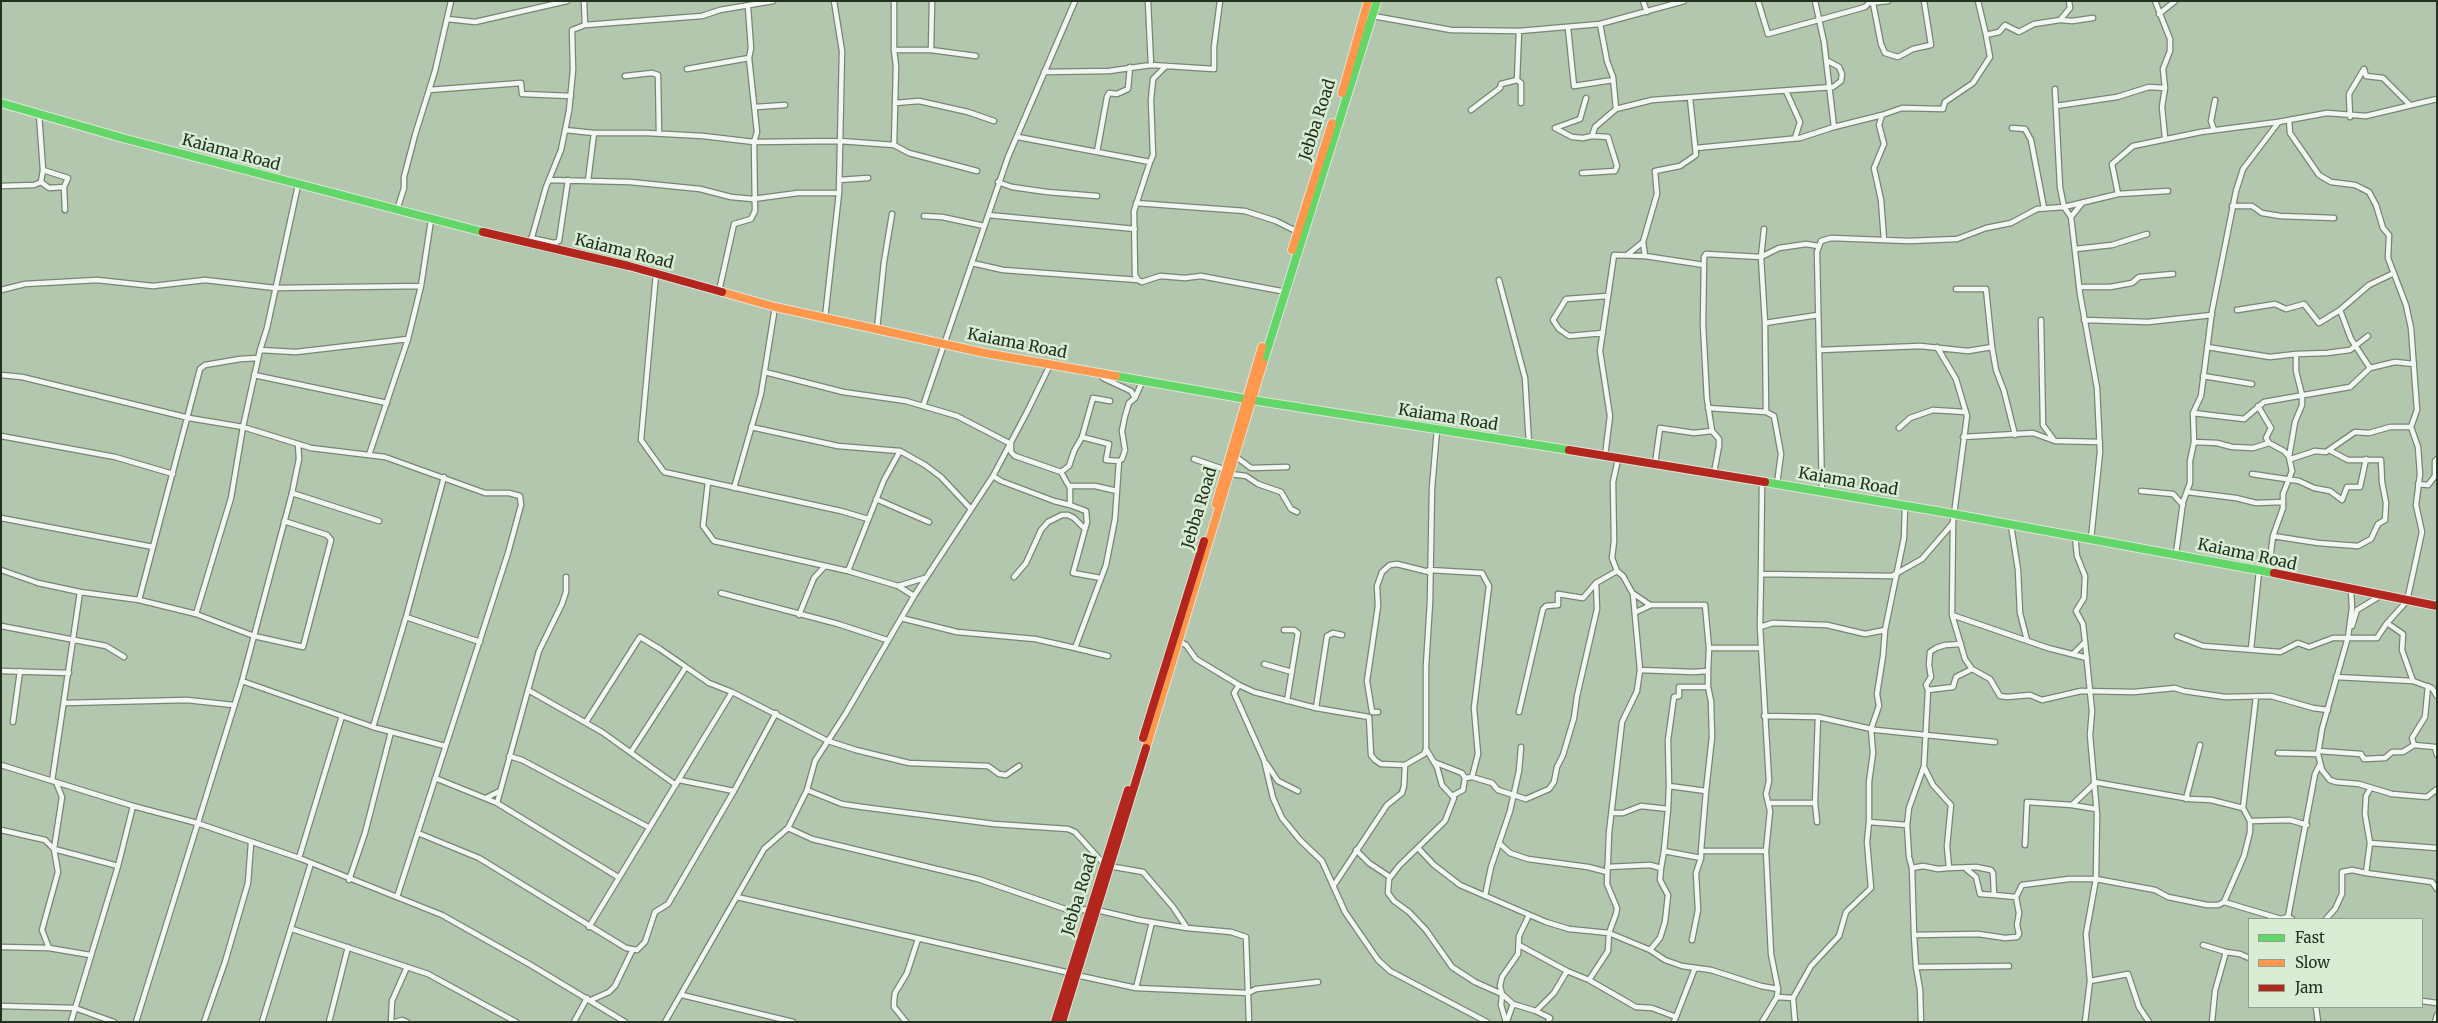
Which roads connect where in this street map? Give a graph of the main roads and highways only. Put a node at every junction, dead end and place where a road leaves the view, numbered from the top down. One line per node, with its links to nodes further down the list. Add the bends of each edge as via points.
1 (1368, 1): 4 (highway, Jebba Road)
2 (1377, 1): 4 (highway, Jebba Road)
3 (1, 103): 4 (highway, Kaiama Road, via 298,185 629,266 775,307 945,344)
4 (1249, 399): 5 (highway, Jebba Road); 5 (highway, Jebba Road); 6 (highway, Kaiama Road, via 1905,506 1953,518 2176,554)
5 (1228, 472): 7 (highway, Jebba Road); 7 (highway, Jebba Road)
6 (2437, 606)
7 (1107, 865): 8 (highway, Jebba Road)
8 (1073, 974): 9 (highway, Jebba Road); 10 (highway, Jebba Road)
9 (1055, 1022)
10 (1062, 1022)

